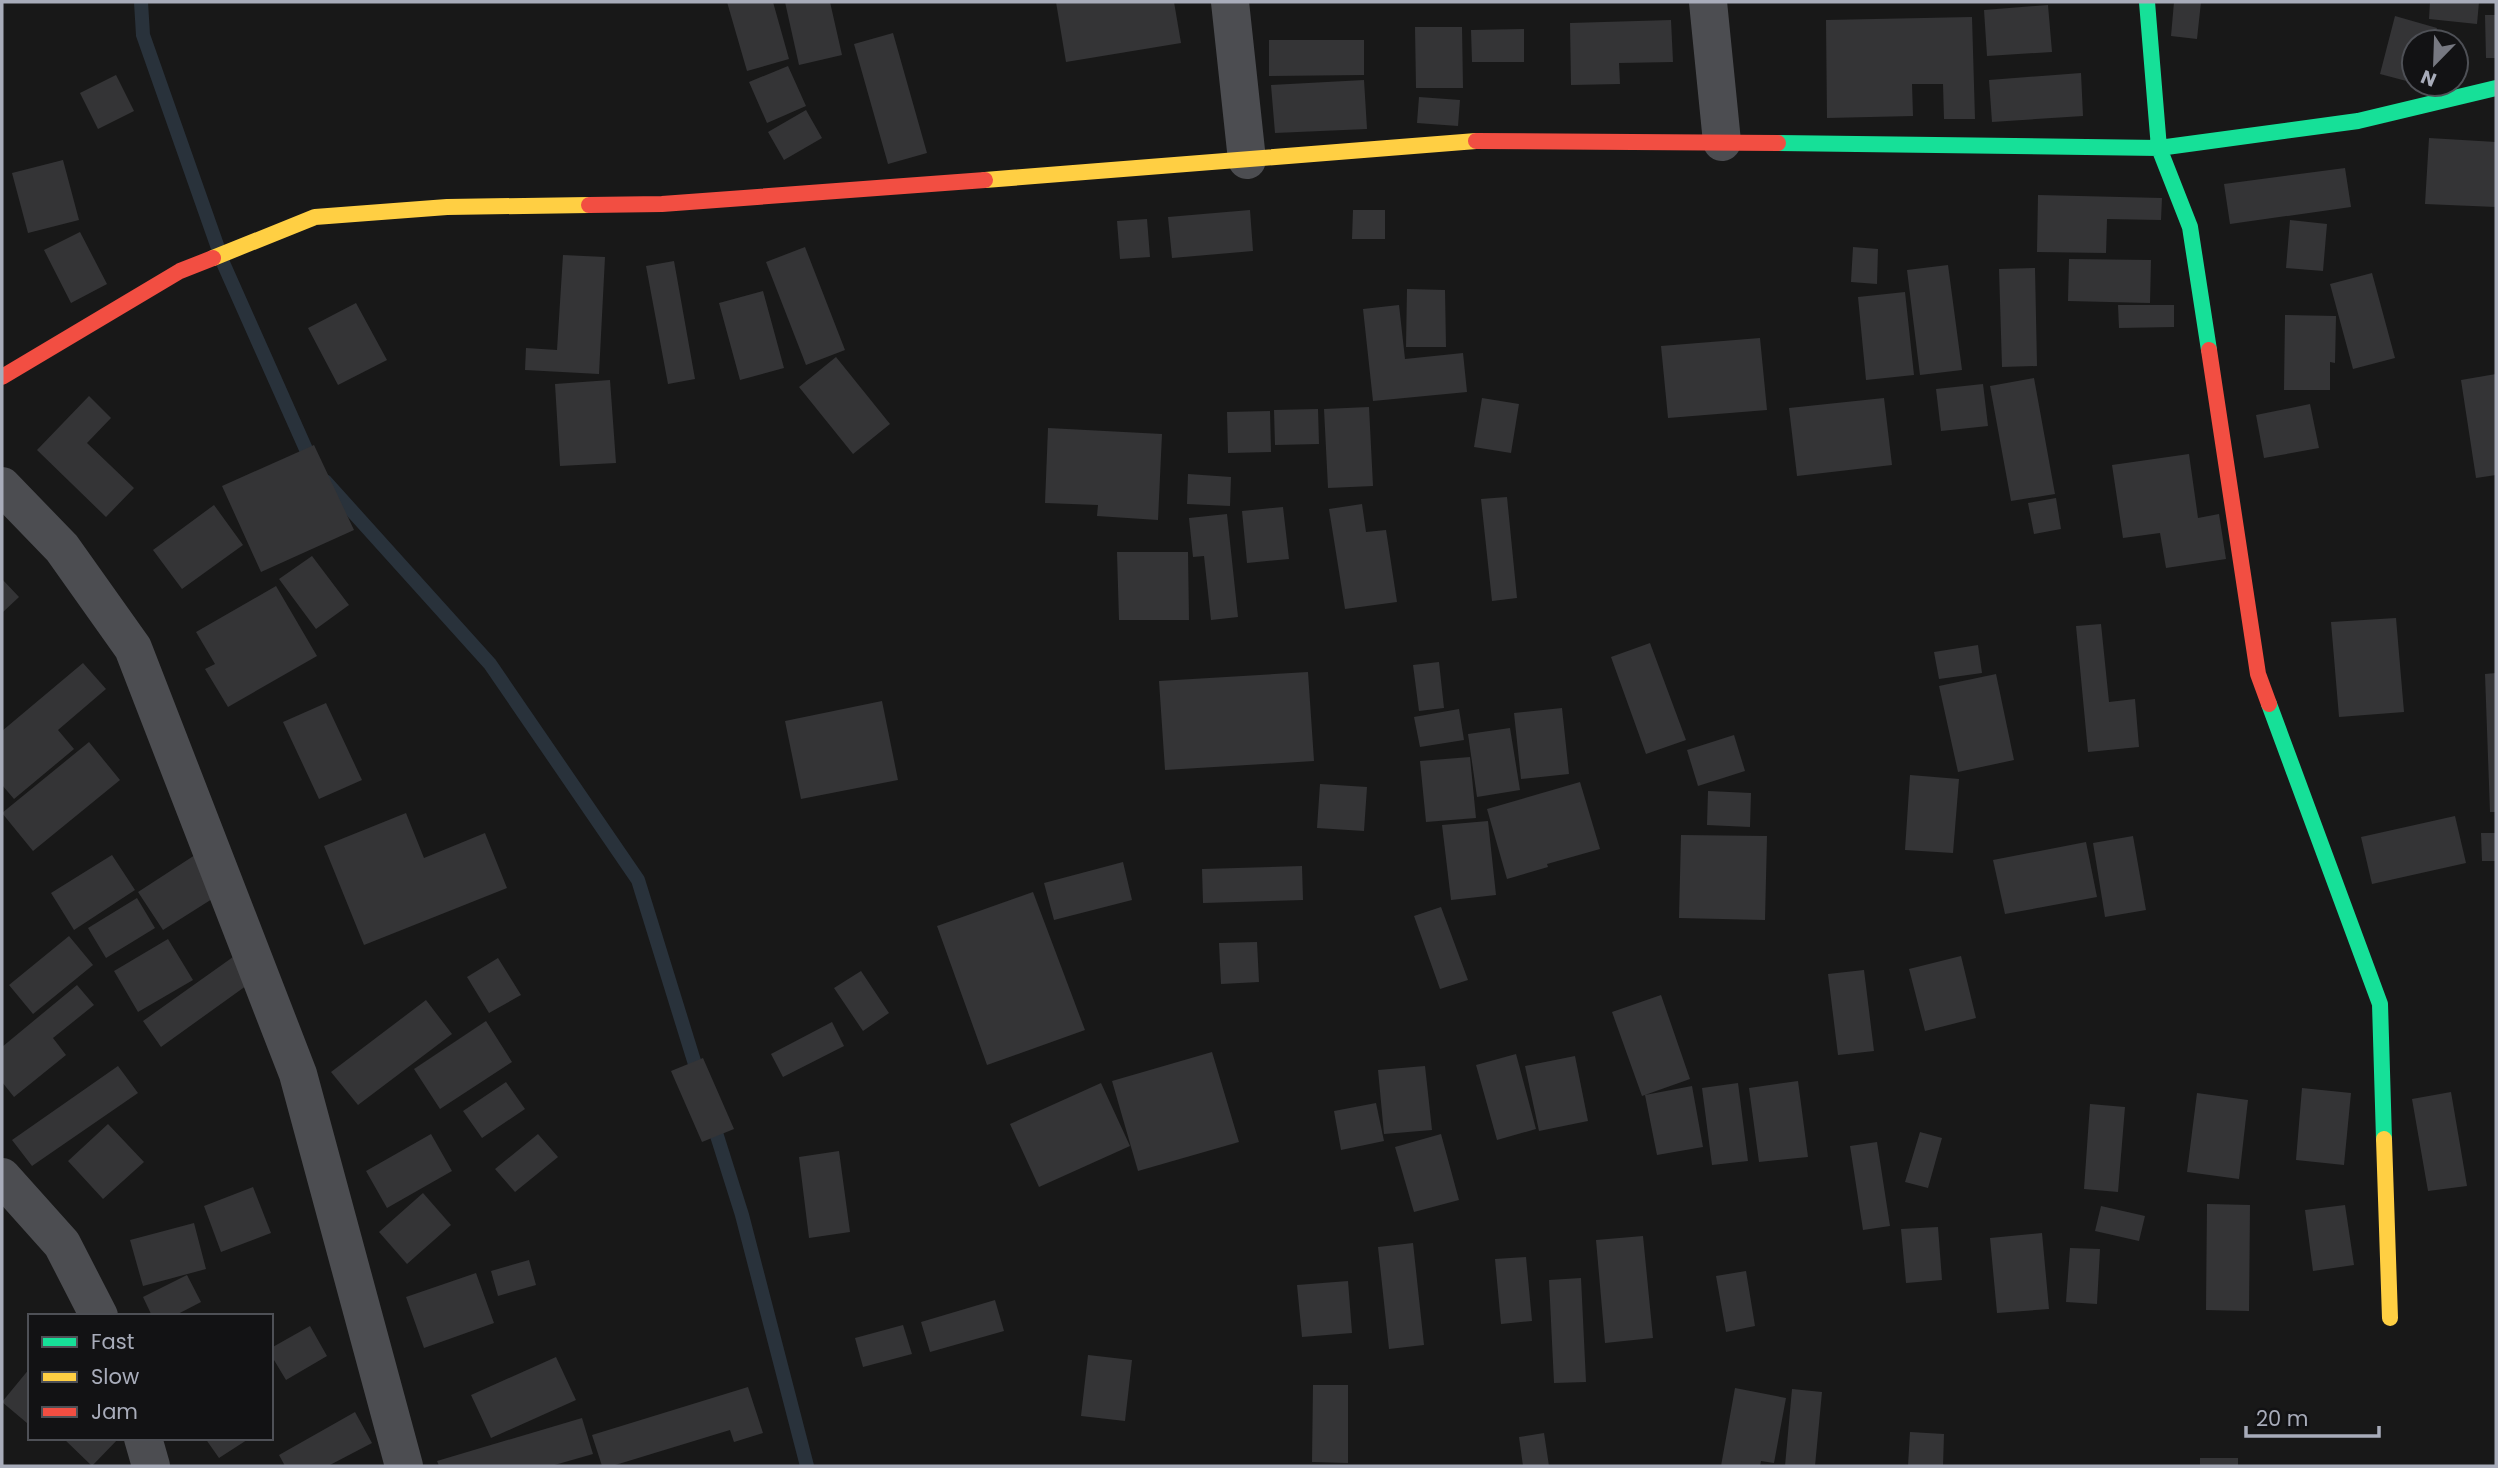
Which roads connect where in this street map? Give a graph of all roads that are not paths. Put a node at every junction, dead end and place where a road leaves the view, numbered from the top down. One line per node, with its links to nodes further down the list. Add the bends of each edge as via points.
1 (1230, 2): 7 (street)
2 (1708, 2): 5 (street)
3 (2147, 2): 6 (street)
4 (2496, 88): 6 (street, via 2358,121)
5 (1722, 142): 6 (street); 7 (street, via 1449,142)
6 (2159, 148): 12 (street, via 2190,228 2258,674 2380,1004)
7 (1247, 160): 8 (street, via 662,204 447,207 316,217 180,271)
8 (2, 377)
9 (2, 486): 15 (street, via 62,548 133,648 298,1074)
10 (2, 1177): 11 (street, via 62,1244)
11 (98, 1314)
12 (2390, 1318)
13 (144, 1440): 14 (street)
14 (151, 1466)
15 (404, 1466)

